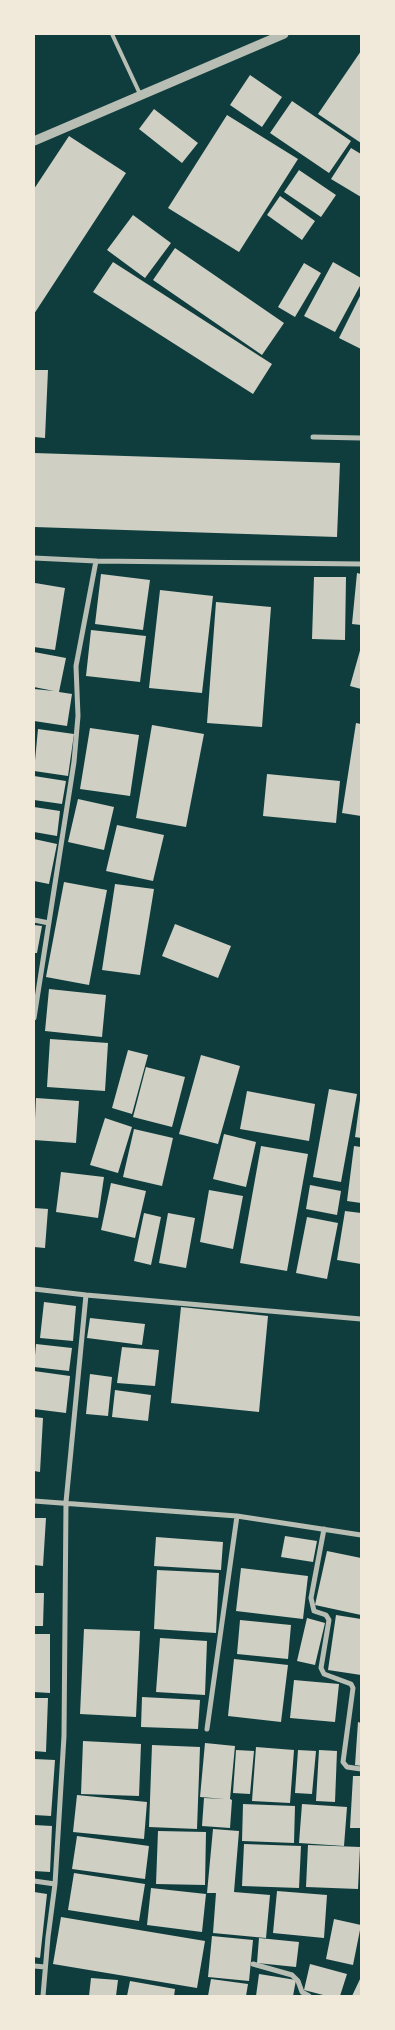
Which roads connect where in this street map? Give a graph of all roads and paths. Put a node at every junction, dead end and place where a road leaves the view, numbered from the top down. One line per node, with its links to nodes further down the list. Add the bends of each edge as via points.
1 (112, 34): 3 (lane)
2 (284, 34): 3 (street)
3 (141, 96): 4 (street)
4 (34, 141)
5 (313, 437): 6 (street)
6 (361, 438)
7 (34, 558): 8 (street)
8 (96, 561): 9 (street); 11 (street, via 76,666 78,716)
9 (361, 564)
10 (34, 920): 11 (street)
11 (49, 923): 12 (street)
12 (34, 1018)
13 (34, 1289): 14 (street)
14 (86, 1295): 15 (street); 17 (street)
15 (361, 1319)
16 (34, 1501): 17 (street)
17 (66, 1502): 18 (street); 24 (street, via 64,1736)
18 (237, 1516): 19 (street); 21 (street)
19 (324, 1529): 20 (street); 22 (street, via 311,1604 314,1611 326,1615 329,1620 322,1672 351,1684 343,1760 347,1767)
20 (361, 1535)
21 (207, 1729)
22 (361, 1769)
23 (34, 1881): 24 (street)
24 (55, 1884): 27 (street)
25 (253, 1964): 29 (street, via 292,1975 302,1992)
26 (34, 1966): 27 (street)
27 (45, 1966): 28 (street)
28 (43, 1996)
29 (309, 1996)

